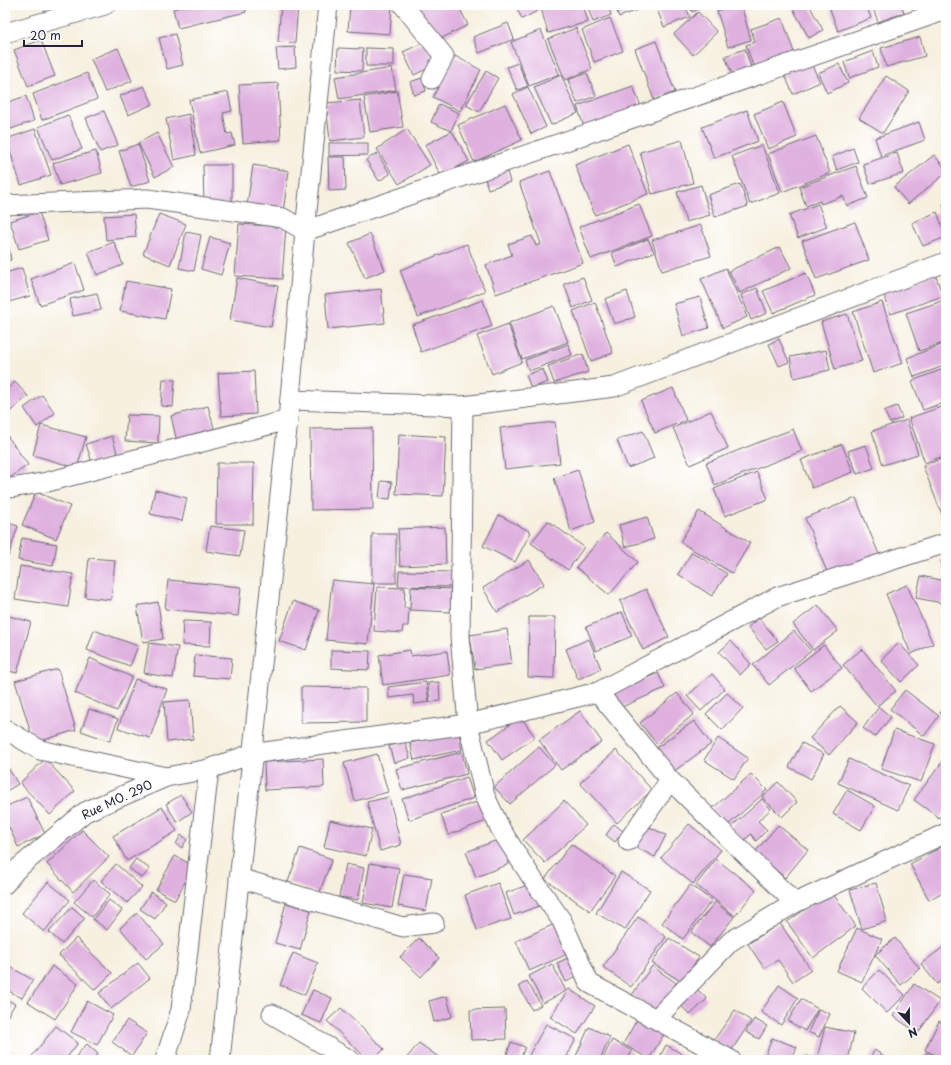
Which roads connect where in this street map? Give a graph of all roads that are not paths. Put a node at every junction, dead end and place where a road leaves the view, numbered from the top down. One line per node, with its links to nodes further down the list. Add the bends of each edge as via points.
1 (105, 5): 5 (street)
2 (328, 5): 8 (street)
3 (402, 5): 6 (street, via 444,56)
4 (946, 10): 8 (street)
5 (5, 33)
6 (432, 79)
7 (5, 205): 8 (street, via 146,199 283,218)
8 (305, 231): 10 (street)
9 (946, 262): 11 (street, via 614,387)
10 (290, 400): 11 (street); 12 (street)
11 (463, 406): 16 (street, via 460,636)
12 (288, 420): 13 (street, via 47,482); 18 (street)
13 (5, 489)
14 (946, 543): 15 (street, Rue MO. 290, via 777,597)
15 (598, 692): 16 (street, Rue MO. 290); 21 (street)
16 (468, 724): 18 (street, Rue MO. 290); 29 (street, via 485,796 501,830 562,921 589,983)
17 (5, 729): 20 (street, via 40,750)
18 (252, 754): 19 (street, Rue MO. 290); 25 (street)
19 (208, 769): 20 (street, Rue MO. 290); 30 (street, via 180,1010)
20 (166, 777): 24 (street, Rue MO. 290, via 85,812)
21 (670, 780): 23 (street); 26 (street)
22 (946, 833): 26 (street)
23 (628, 841)
24 (9, 873)
25 (239, 878): 27 (street, via 403,927); 31 (street)
26 (795, 903): 29 (street, via 730,941)
27 (434, 923)
28 (272, 1014): 32 (street)
29 (656, 1019): 33 (street)
30 (165, 1060)
31 (220, 1060)
32 (350, 1060)
33 (731, 1060)

